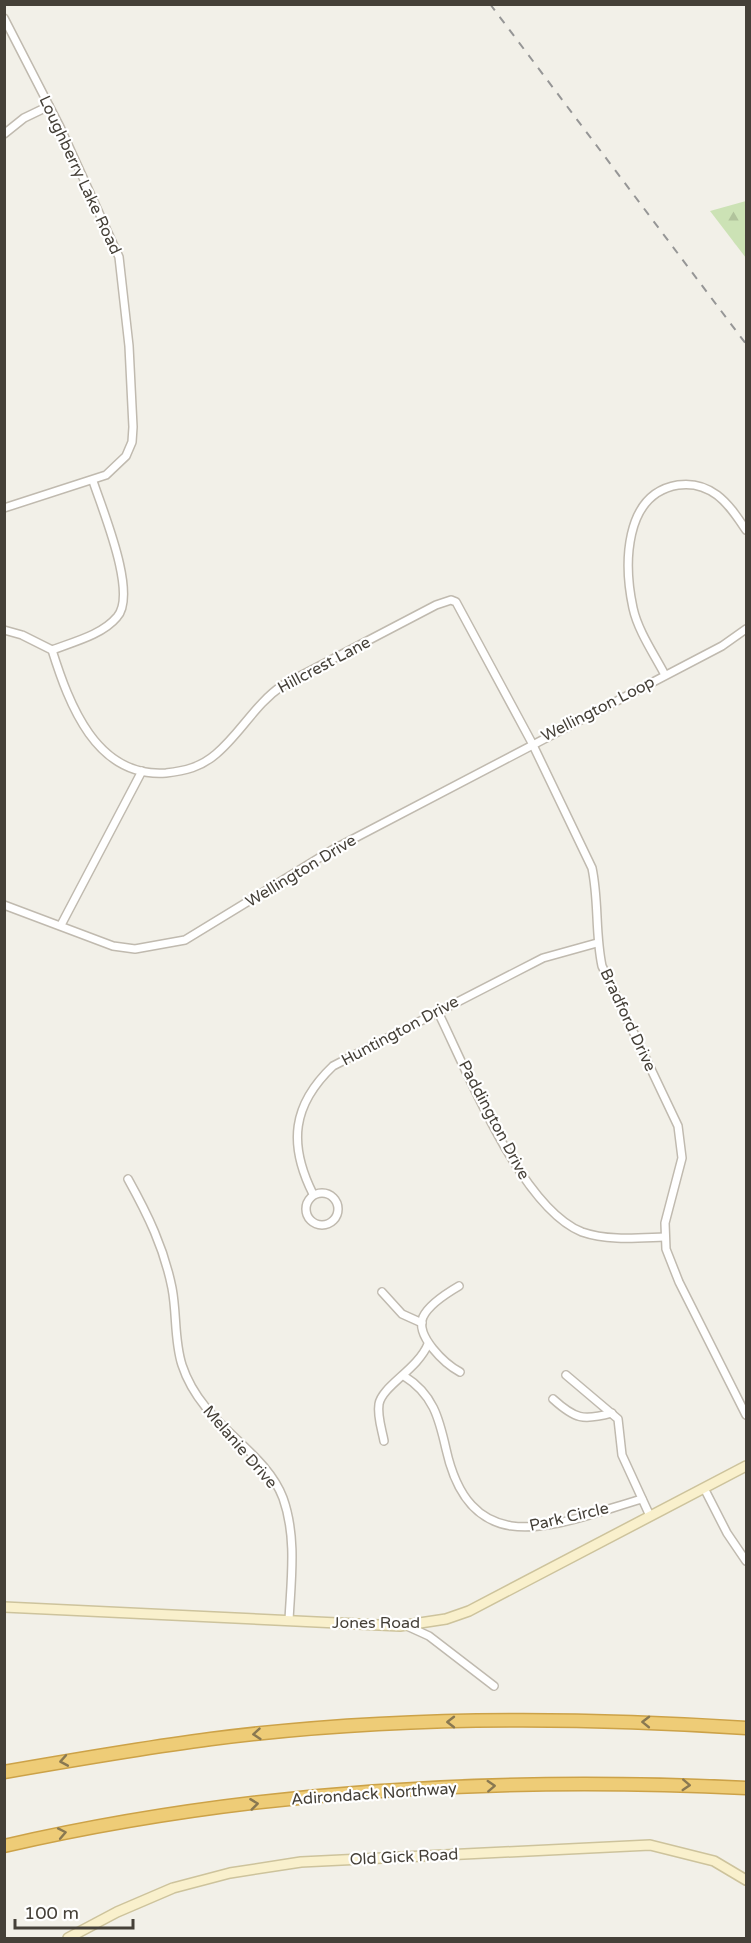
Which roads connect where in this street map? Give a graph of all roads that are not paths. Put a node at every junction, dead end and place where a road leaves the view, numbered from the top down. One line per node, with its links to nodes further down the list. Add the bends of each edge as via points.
1 (4, 18): 2 (street, Loughberry Lake Road)
2 (50, 106): 3 (street, via 24,118); 4 (street, Loughberry Lake Road, via 112,239 121,271 129,346 132,442 117,466)
3 (4, 134)
4 (93, 481): 5 (street, Loughberry Lake Road); 10 (street, via 121,571 122,610 110,624)
5 (4, 508)
6 (747, 530): 11 (street, via 718,495 696,485 671,486 642,504 631,538 633,610)
7 (452, 600): 12 (street, Bradford Drive, via 463,610); 13 (street, Hillcrest Lane, via 268,695 223,747 201,764 179,772)
8 (747, 629): 11 (street, Wellington Loop)
9 (4, 630): 10 (street)
10 (52, 650): 13 (street, Hillcrest Lane, via 65,690 92,738 119,764)
11 (665, 675): 12 (street, Wellington Loop)
12 (532, 744): 15 (street, Wellington Drive, via 332,850 185,940 135,949 99,941); 16 (street, Bradford Drive, via 592,868 597,890)
13 (142, 771): 15 (street)
14 (4, 905): 15 (street, Wellington Drive)
15 (62, 925)
16 (597, 943): 17 (street, Huntington Drive, via 543,958); 20 (street, Bradford Drive, via 617,1001 678,1126 682,1158)
17 (438, 1012): 19 (street, Huntington Drive, via 333,1066 312,1089 300,1112 297,1146); 20 (street, Paddington Drive, via 513,1160 548,1208 573,1227 592,1234 626,1239)
18 (128, 1179): 38 (street, Melanie Drive, via 154,1227 164,1256 183,1366 197,1397 259,1464 282,1497 292,1546)
19 (314, 1194): 19 (street, via 331,1195 334,1199 338,1211 334,1221 322,1225 313,1222 307,1204)
20 (664, 1237): 30 (street, Bradford Drive, via 679,1282)
21 (459, 1286): 23 (street, via 442,1296 424,1315)
22 (382, 1292): 23 (street, via 402,1314)
23 (422, 1323): 24 (street)
24 (428, 1344): 25 (street); 27 (street, via 423,1356)
25 (460, 1372)
26 (566, 1375): 29 (street)
27 (404, 1376): 31 (street, via 386,1391 379,1404); 34 (street, Park Circle, via 431,1401 439,1416 450,1467 465,1495 484,1517 527,1528)
28 (553, 1399): 29 (street, via 577,1417 587,1419)
29 (612, 1413): 34 (street, via 620,1424 622,1455)
30 (747, 1416)
31 (384, 1441)
32 (747, 1466): 33 (street, Jones Road)
33 (704, 1488): 35 (street, Jones Road); 36 (street, via 727,1533)
34 (642, 1499): 35 (street)
35 (650, 1516): 39 (street, Jones Road, via 469,1611)
36 (747, 1561)
37 (4, 1607): 38 (street, Jones Road)
38 (289, 1620): 39 (street, Jones Road)
39 (407, 1626): 40 (street, via 429,1636)
40 (494, 1686)
41 (747, 1728): 42 (highway, one-way to 42, via 550,1721 367,1725 212,1739)
42 (4, 1772)
43 (747, 1788): 44 (highway, Adirondack Northway, one-way to 43, via 187,1812 408,1790 586,1783)
44 (4, 1846)
45 (747, 1880): 46 (street, Old Gick Road, via 714,1861 650,1845 301,1862 173,1888)
46 (68, 1938)

